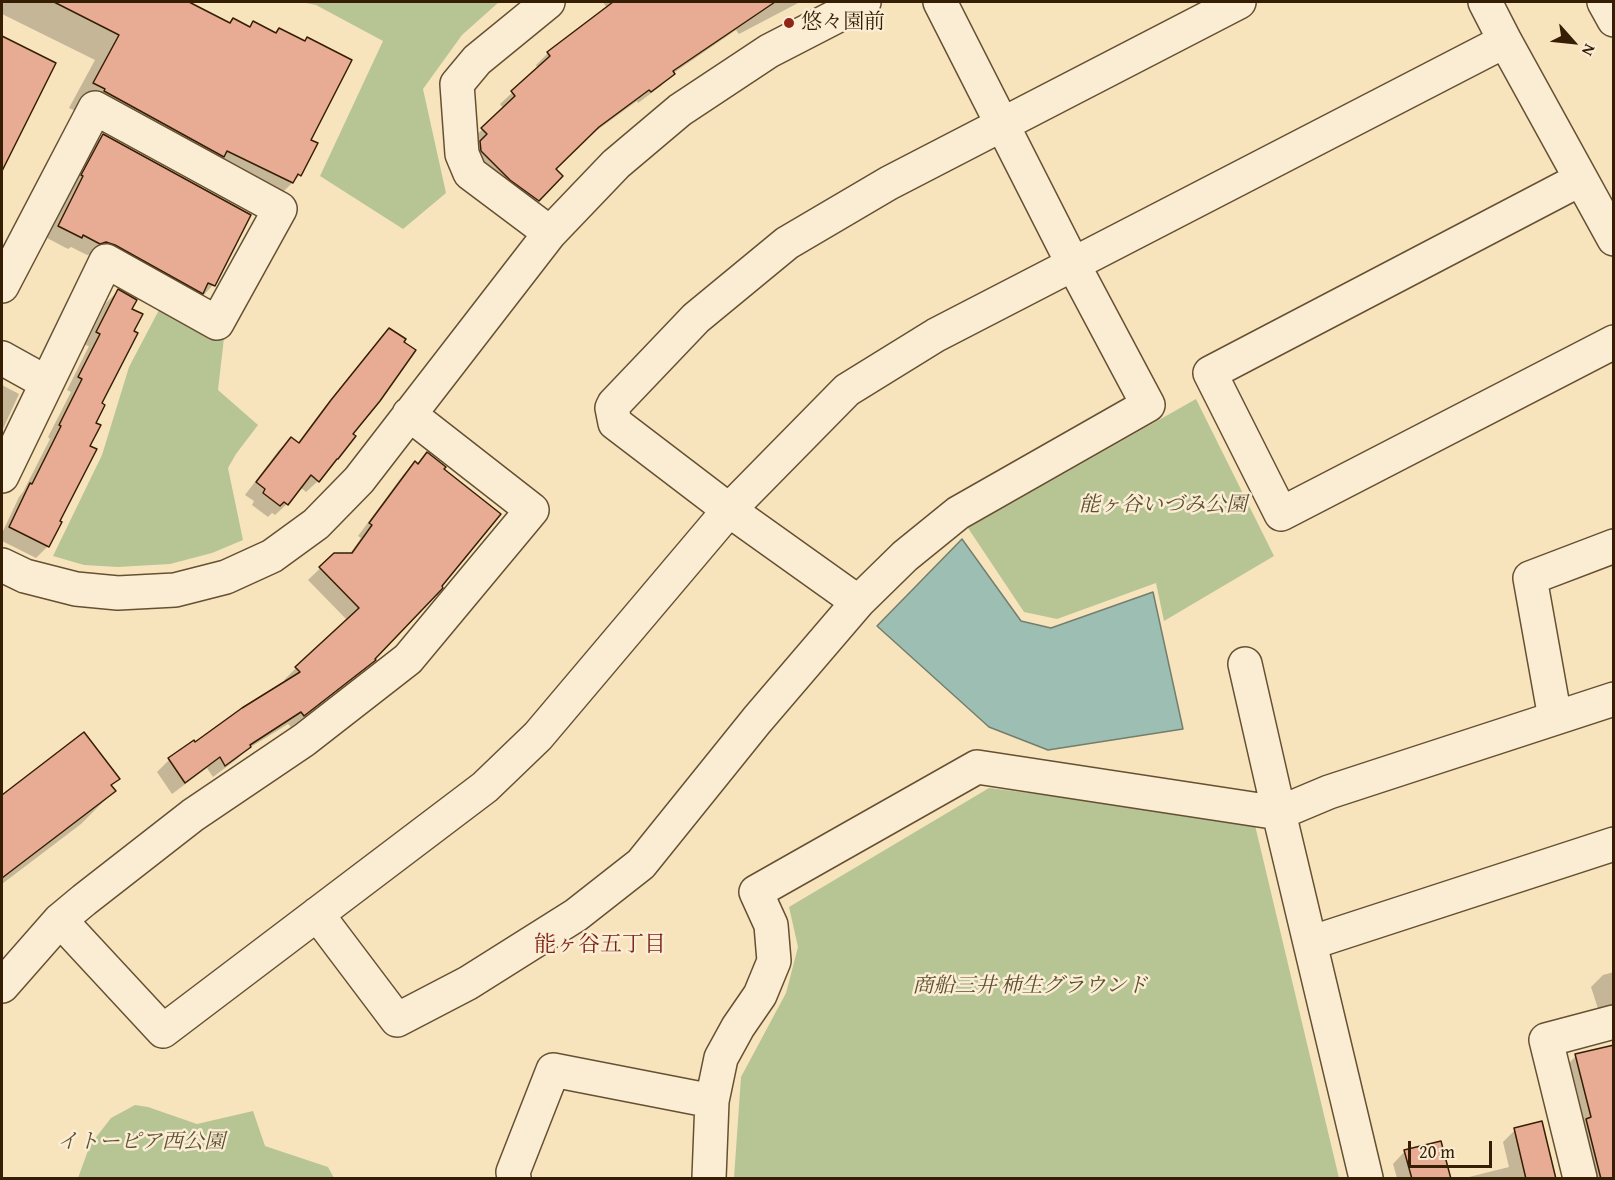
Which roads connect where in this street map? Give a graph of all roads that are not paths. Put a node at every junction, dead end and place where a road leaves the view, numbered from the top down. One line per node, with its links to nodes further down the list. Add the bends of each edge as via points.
1 (548, 2): 11 (street, via 477,60 457,84 462,154 470,173)
2 (864, 2): 11 (street, via 768,51 680,110 616,164)
3 (940, 2): 9 (street)
4 (1239, 2): 9 (street)
5 (1485, 2): 8 (street)
6 (1604, 2): 7 (street)
7 (1614, 20)
8 (1505, 41): 10 (street); 13 (street)
9 (1002, 124): 13 (street); 20 (street, via 889,183 787,243 696,318 614,404 615,423)
10 (1581, 179): 12 (street); 15 (street, via 1210,373 1281,514)
11 (550, 233): 18 (street)
12 (1614, 239)
13 (1073, 264): 20 (street, via 936,335 847,390); 23 (street, via 1148,405 958,513 905,556)
14 (2, 286): 17 (street, via 95,108 280,209 217,323 106,261)
15 (1611, 349)
16 (2, 358): 17 (street)
17 (47, 383): 19 (street)
18 (409, 414): 22 (street, via 359,480 316,524 272,556 226,578 175,590 117,593 76,590 24,576); 30 (street, via 532,510 408,659 304,740 193,815)
19 (2, 476)
20 (729, 510): 23 (street); 29 (street, via 538,736 485,787)
21 (1614, 546): 26 (street, via 1530,578)
22 (2, 565)
23 (858, 602): 29 (street, via 641,864 576,915 468,983 398,1020)
24 (1245, 664): 27 (street)
25 (1614, 699): 26 (street)
26 (1555, 718): 27 (street, via 1329,792)
27 (1279, 813): 31 (street); 34 (street, via 977,767 756,892 771,925 774,961 760,995 722,1058)
28 (1614, 844): 31 (street)
29 (317, 914): 30 (street, via 163,1030)
30 (60, 920): 32 (street)
31 (1310, 943): 37 (street)
32 (2, 986)
33 (1614, 1022): 38 (street, via 1546,1040)
34 (712, 1101): 35 (street, via 553,1070 513,1172); 36 (street)
35 (514, 1179)
36 (709, 1179)
37 (1366, 1179)
38 (1580, 1179)

